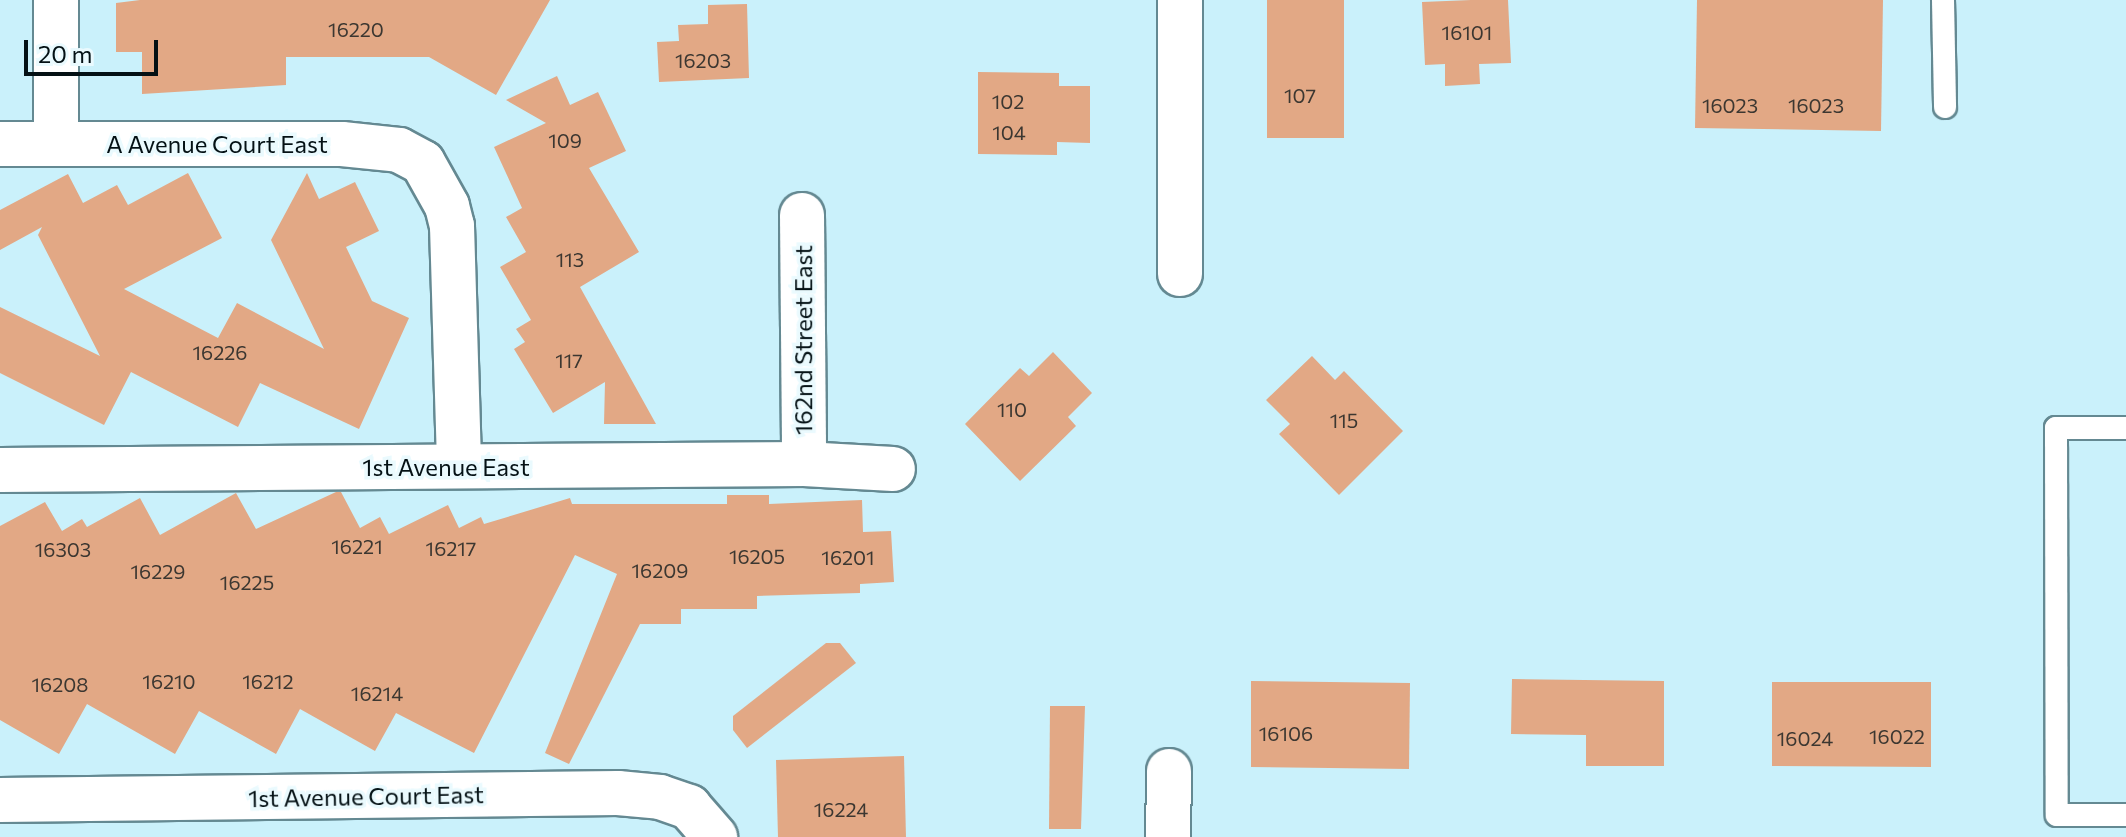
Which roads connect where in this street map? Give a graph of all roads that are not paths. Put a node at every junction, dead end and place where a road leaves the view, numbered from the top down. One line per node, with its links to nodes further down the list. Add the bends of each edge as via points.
1 (56, 0): 5 (street)
2 (1180, 0): 8 (street)
3 (1943, 0): 4 (lane)
4 (1945, 107)
5 (56, 143): 6 (street, A Avenue Court East); 11 (street, A Avenue Court East, via 342,144 399,150 426,169 452,226)
6 (0, 144)
7 (802, 215): 10 (street, 162nd Street East)
8 (1180, 274)
9 (2126, 428): 16 (lane, via 2056,428 2056,475 2057,815)
10 (804, 464): 11 (street, 1st Avenue East); 12 (street, 1st Avenue East)
11 (459, 466): 13 (street, 1st Avenue East)
12 (893, 469)
13 (0, 470)
14 (1169, 771): 18 (street)
15 (0, 800): 17 (street, 1st Avenue Court East, via 618,793 660,797 689,807)
16 (2126, 815)
17 (715, 837)
18 (1168, 837)

